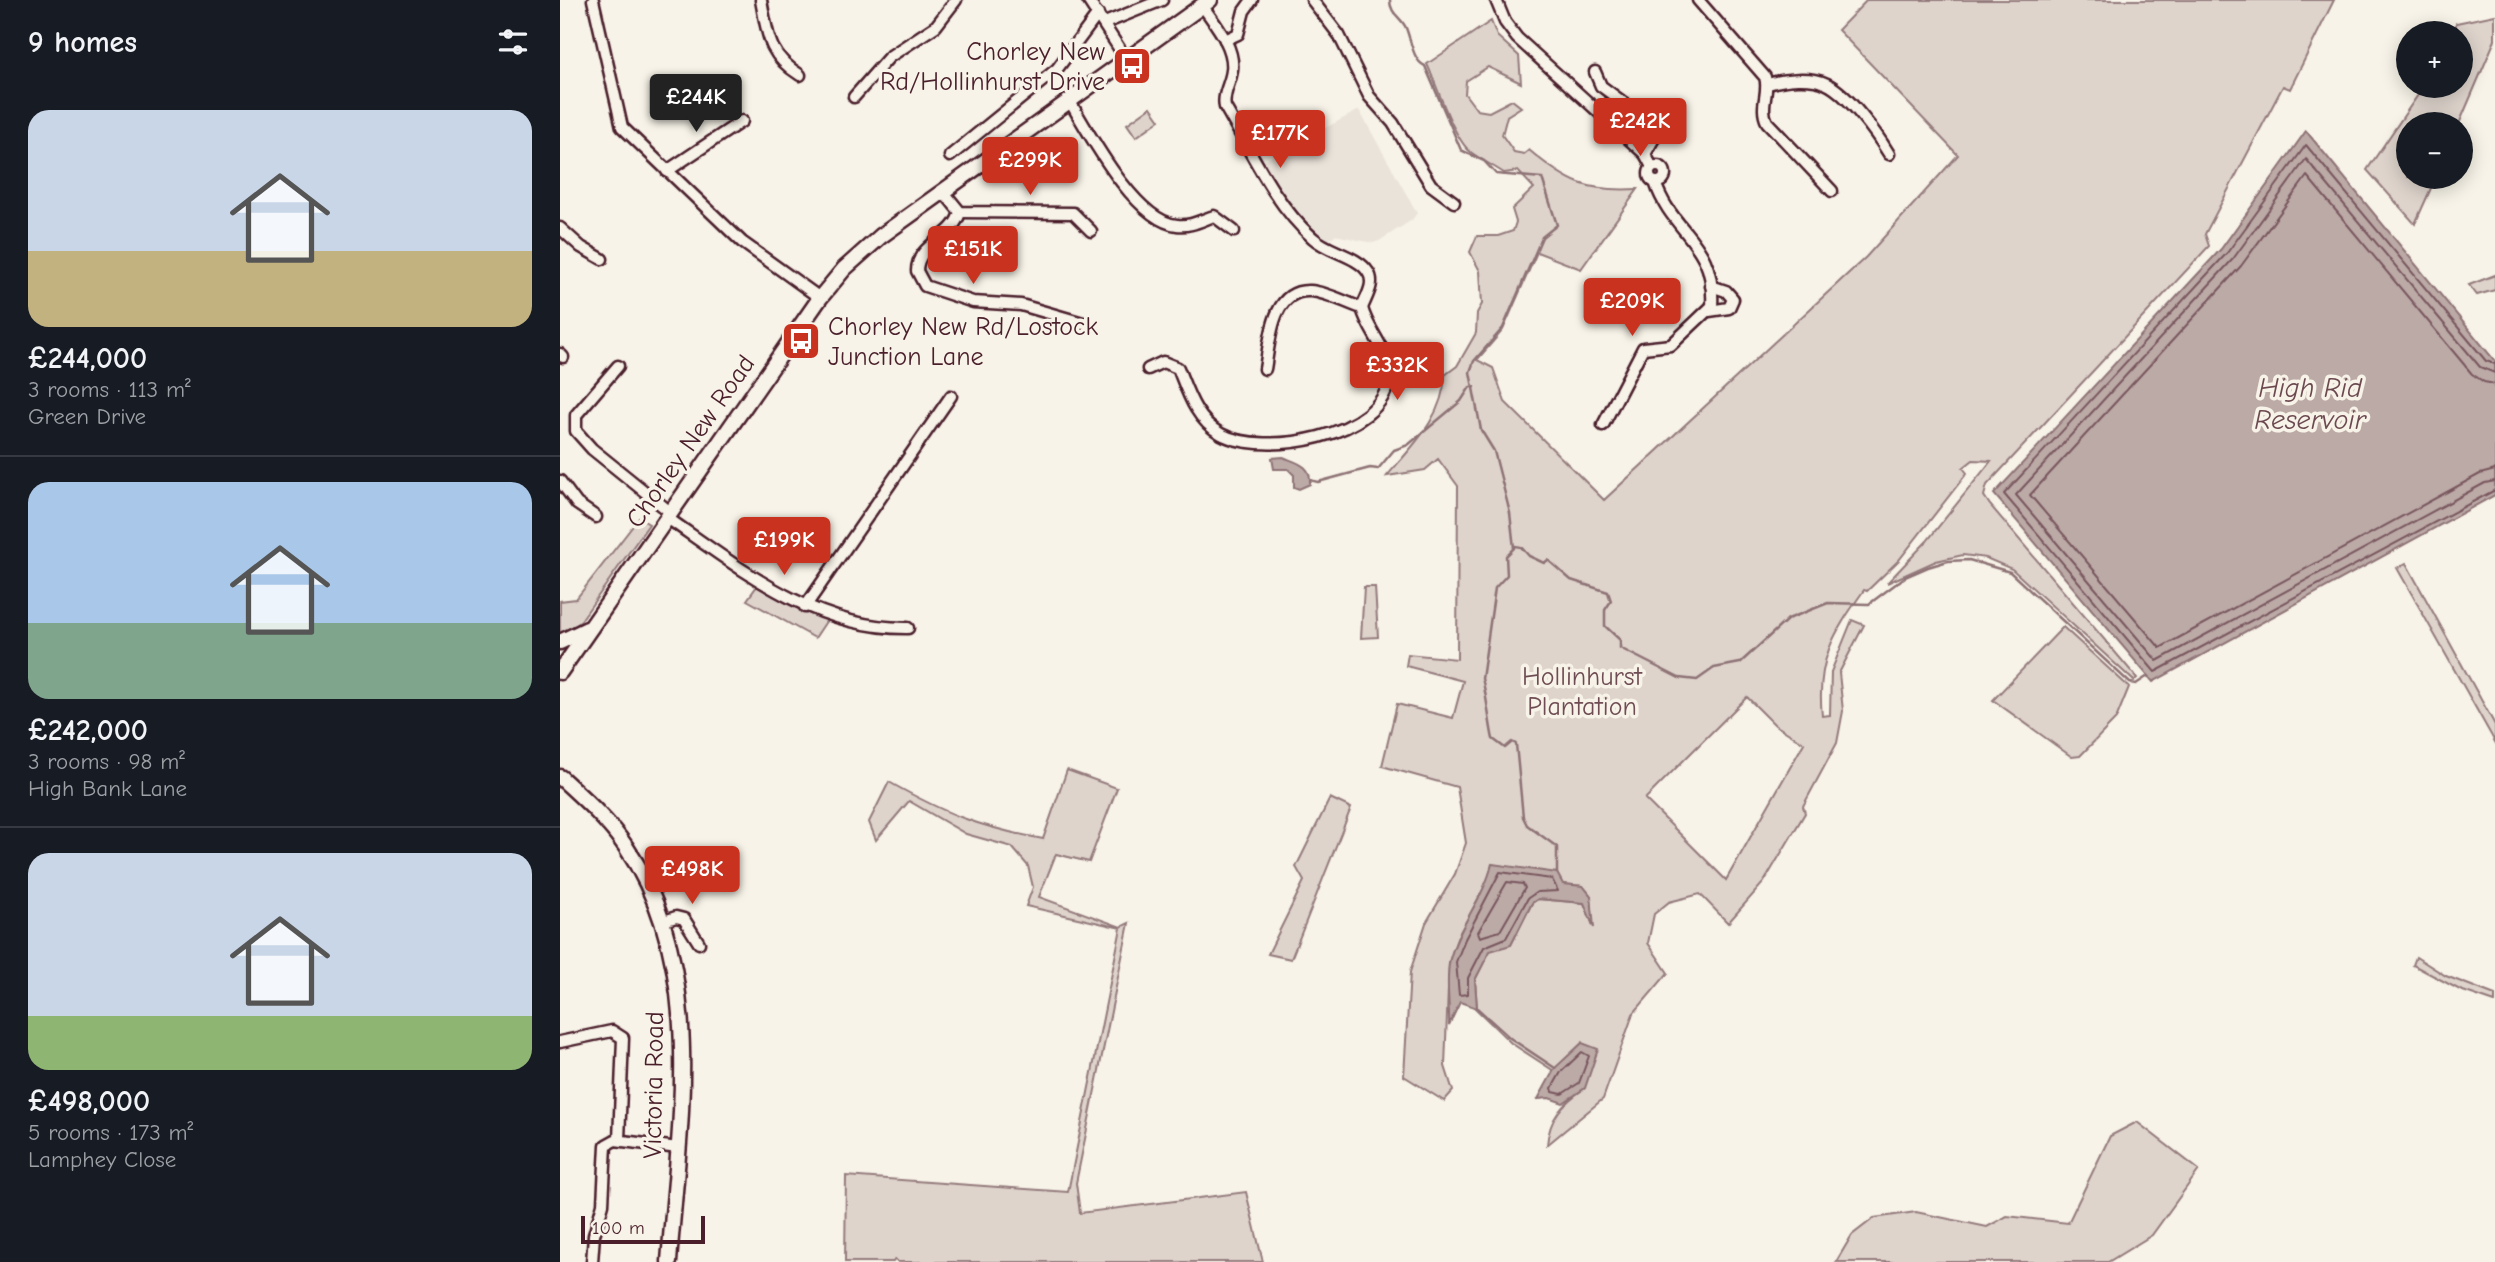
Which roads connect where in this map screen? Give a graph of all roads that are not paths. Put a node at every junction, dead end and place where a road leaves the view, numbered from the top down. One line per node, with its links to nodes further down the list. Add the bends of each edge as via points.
1 (593, 0): 24 (street, via 618,120)
2 (761, 0): 16 (street, via 773,52)
3 (956, 0): 18 (street, via 936,26 889,57 855,99)
4 (1088, 0): 11 (street)
5 (1162, 0): 12 (street)
6 (1252, 0): 13 (street, via 1238,34)
7 (1312, 0): 27 (street, via 1339,35 1369,96 1393,123 1431,185)
8 (1496, 0): 21 (street, via 1517,38)
9 (1698, 0): 17 (street)
10 (1206, 3): 13 (street); 14 (highway, Chorley New Road)
11 (1098, 14): 12 (street); 23 (street, via 1057,69 956,145)
12 (1105, 23): 14 (street)
13 (1225, 40): 35 (street, via 1233,67 1225,107 1294,220 1314,240 1369,273 1371,284)
14 (1126, 59): 19 (highway, Chorley New Road)
15 (1595, 72): 21 (street, via 1601,86 1655,126 1654,141)
16 (800, 75)
17 (1768, 84): 22 (street, via 1811,80 1829,85 1872,128); 26 (street, via 1763,108 1767,122)
18 (842, 91)
19 (1069, 100): 25 (highway, Chorley New Road); 31 (street, via 1113,173 1162,220 1184,225 1216,216)
20 (742, 121): 24 (street)
21 (1645, 154): 33 (street, via 1652,167 1660,166 1665,172 1663,179 1655,182 1660,196 1702,251)
22 (1889, 154)
23 (950, 156)
24 (667, 172): 34 (street, via 742,242)
25 (943, 191): 28 (street); 34 (highway, Chorley New Road, via 864,250)
26 (1832, 191)
27 (1454, 202)
28 (960, 212): 30 (street, via 1073,213); 37 (street, via 953,228 920,258 917,271 925,286 974,302 1020,305)
29 (560, 228): 32 (street)
30 (1091, 231)
31 (1234, 231)
32 (604, 260)
33 (1711, 286): 36 (street); 36 (street, via 1733,299 1729,308)
34 (820, 298): 44 (highway, Chorley New Road)
35 (1362, 308): 39 (street, via 1388,363 1388,384 1379,402 1362,419 1326,436 1251,443 1232,438 1195,409 1178,368 1163,362); 40 (street, via 1309,291 1290,298 1276,313)
36 (1709, 311): 42 (street, via 1671,345 1643,348)
37 (1083, 323)
38 (618, 366): 44 (street, via 576,415 576,430)
39 (1148, 369)
40 (1265, 369)
41 (951, 396): 46 (street)
42 (1603, 425)
43 (560, 481): 45 (street, via 577,504)
44 (668, 515): 46 (street, via 754,578); 47 (highway, Chorley New Road)
45 (598, 518)
46 (805, 607): 48 (street, via 855,624)
47 (593, 625): 49 (highway); 50 (highway, Chorley New Road)
48 (908, 628)
49 (560, 642)
50 (563, 664)
51 (560, 777): 52 (highway, Victoria Road, via 627,848)
52 (661, 922): 53 (street, via 684,919); 56 (highway, Victoria Road, via 680,1008)
53 (699, 944)
54 (560, 1042): 55 (street, via 612,1031 623,1038)
55 (619, 1140): 56 (street); 57 (street, via 604,1148 603,1204)
56 (678, 1148): 58 (highway, Victoria Road)
57 (592, 1262)
58 (669, 1262)

